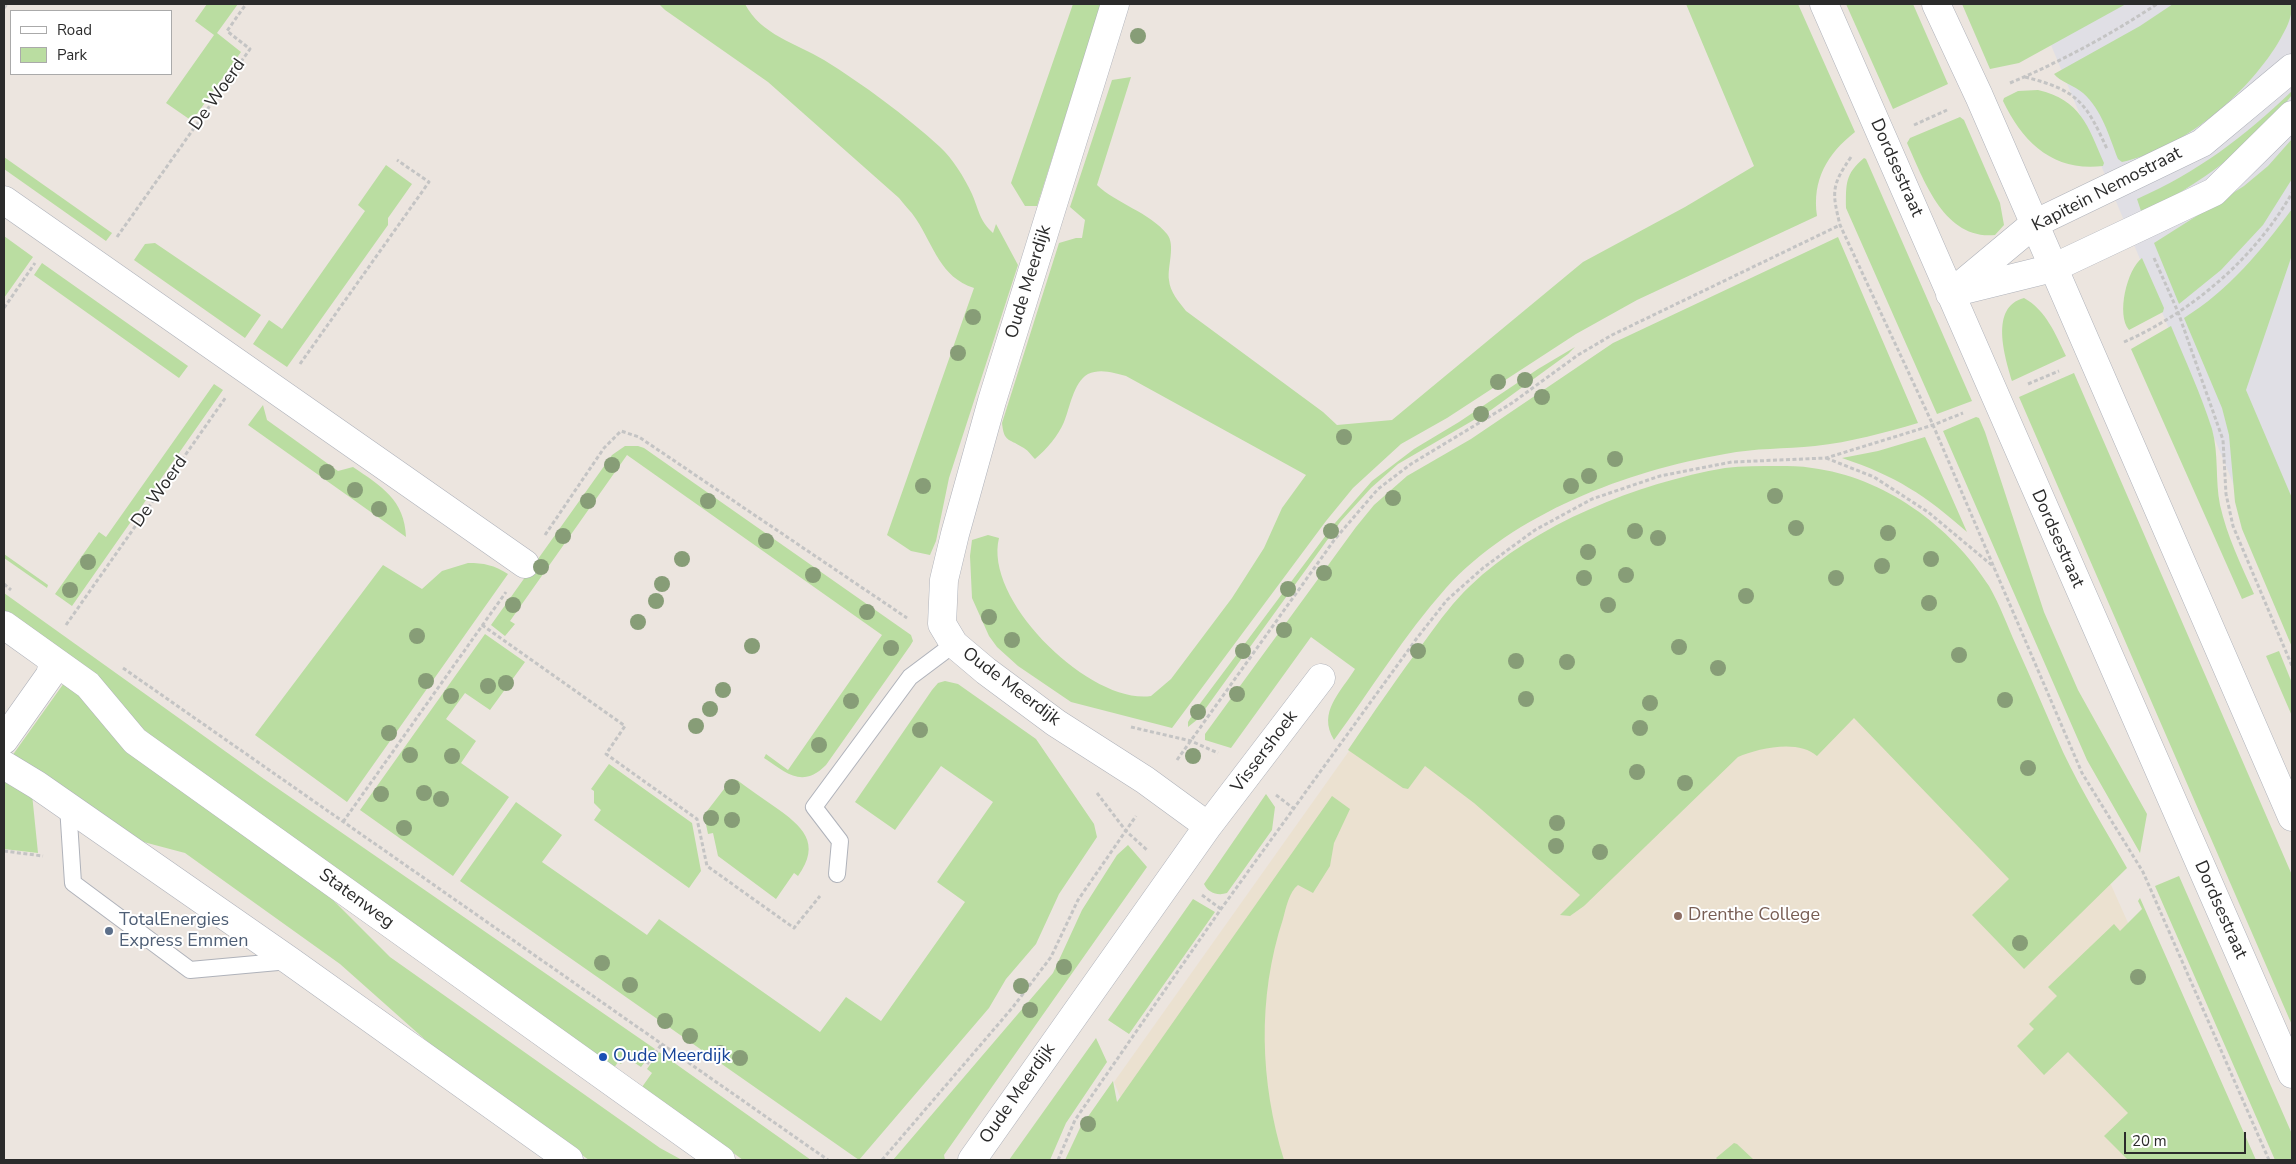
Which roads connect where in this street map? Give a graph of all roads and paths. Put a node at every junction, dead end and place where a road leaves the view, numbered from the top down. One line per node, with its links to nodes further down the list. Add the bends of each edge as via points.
1 (7, 4): 7 (path)
2 (246, 4): 17 (path, De Woerd, via 226,31 250,49)
3 (1115, 4): 35 (street, Oude Meerdijk, via 992,401 958,525 944,580)
4 (1824, 4): 19 (street, Dordsestraat)
5 (1936, 4): 14 (street)
6 (2157, 4): 11 (path, via 2085,48 2025,77 2052,84 2076,98 2092,116)
7 (4, 8)
8 (2292, 68): 11 (street, Kapitein Nemostraat, via 2202,143)
9 (2292, 115): 15 (street, via 2214,192)
10 (397, 160): 24 (path, via 429,182)
11 (2122, 182): 14 (street, Kapitein Nemostraat)
12 (2292, 194): 21 (path, via 2266,231 2226,276)
13 (4, 200): 16 (street)
14 (2034, 224): 18 (street); 19 (street, Kapitein Nemostraat)
15 (2140, 227): 18 (street); 21 (path)
16 (55, 236): 17 (street); 20 (path)
17 (97, 266): 23 (street)
18 (2053, 268): 19 (street); 22 (street)
19 (1950, 294): 25 (street, Dordsestraat)
20 (4, 308)
21 (2178, 312): 22 (path, via 2151,330); 37 (path, via 2223,440 2226,494 2233,526)
22 (2091, 356): 25 (path); 48 (street)
23 (234, 361): 24 (street); 32 (path, De Woerd, via 220,380 232,388 65,628)
24 (280, 394): 28 (street)
25 (1996, 399): 26 (path); 55 (street, Dordsestraat)
26 (1933, 425): 27 (path); 29 (path); 42 (path, via 1840,225 1612,335 1578,355 1512,403 1411,464 1378,489 1335,539)
27 (1826, 458): 29 (path, via 1874,477 1928,512); 47 (path, via 1732,462 1660,476 1592,499 1535,530 1483,568 1447,600)
28 (525, 564): 34 (path); 35 (path, via 604,448 621,431 639,436 911,621)
29 (1995, 568): 62 (path, via 2082,773 2143,872)
30 (4, 584): 31 (path)
31 (19, 595)
32 (57, 622)
33 (4, 625): 36 (street, Statenweg)
34 (482, 625): 49 (path); 53 (path, via 626,726 606,754 697,819 707,866 794,928)
35 (948, 634): 45 (street, Oude Meerdijk, via 986,671 1056,723); 53 (lane, via 910,678 814,807 840,841)
36 (50, 658): 41 (street, via 50,675); 57 (street, Statenweg, via 88,685 135,741)
37 (2292, 666)
38 (122, 668): 49 (path)
39 (1321, 678): 44 (street, Vissershoek)
40 (1124, 726): 42 (path)
41 (4, 740)
42 (1191, 741): 44 (path, via 1222,755); 45 (path)
43 (4, 765): 46 (street)
44 (1248, 774): 47 (path); 50 (street, Vissershoek)
45 (1156, 788): 50 (street, Oude Meerdijk); 59 (path, via 1078,900 1051,957 1013,1008)
46 (68, 806): 52 (lane); 54 (street)
47 (1293, 808): 61 (path, via 1075,1120)
48 (2292, 817)
49 (343, 822): 58 (path)
50 (1208, 826): 60 (street, Oude Meerdijk)
51 (4, 851): 52 (path)
52 (72, 860): 54 (lane, via 73,883 190,970)
53 (837, 874)
54 (290, 961): 56 (street)
55 (2292, 1074)
56 (569, 1160)
57 (721, 1160)
58 (828, 1160)
59 (882, 1160)
60 (972, 1160)
61 (1058, 1160)
62 (2269, 1160)

